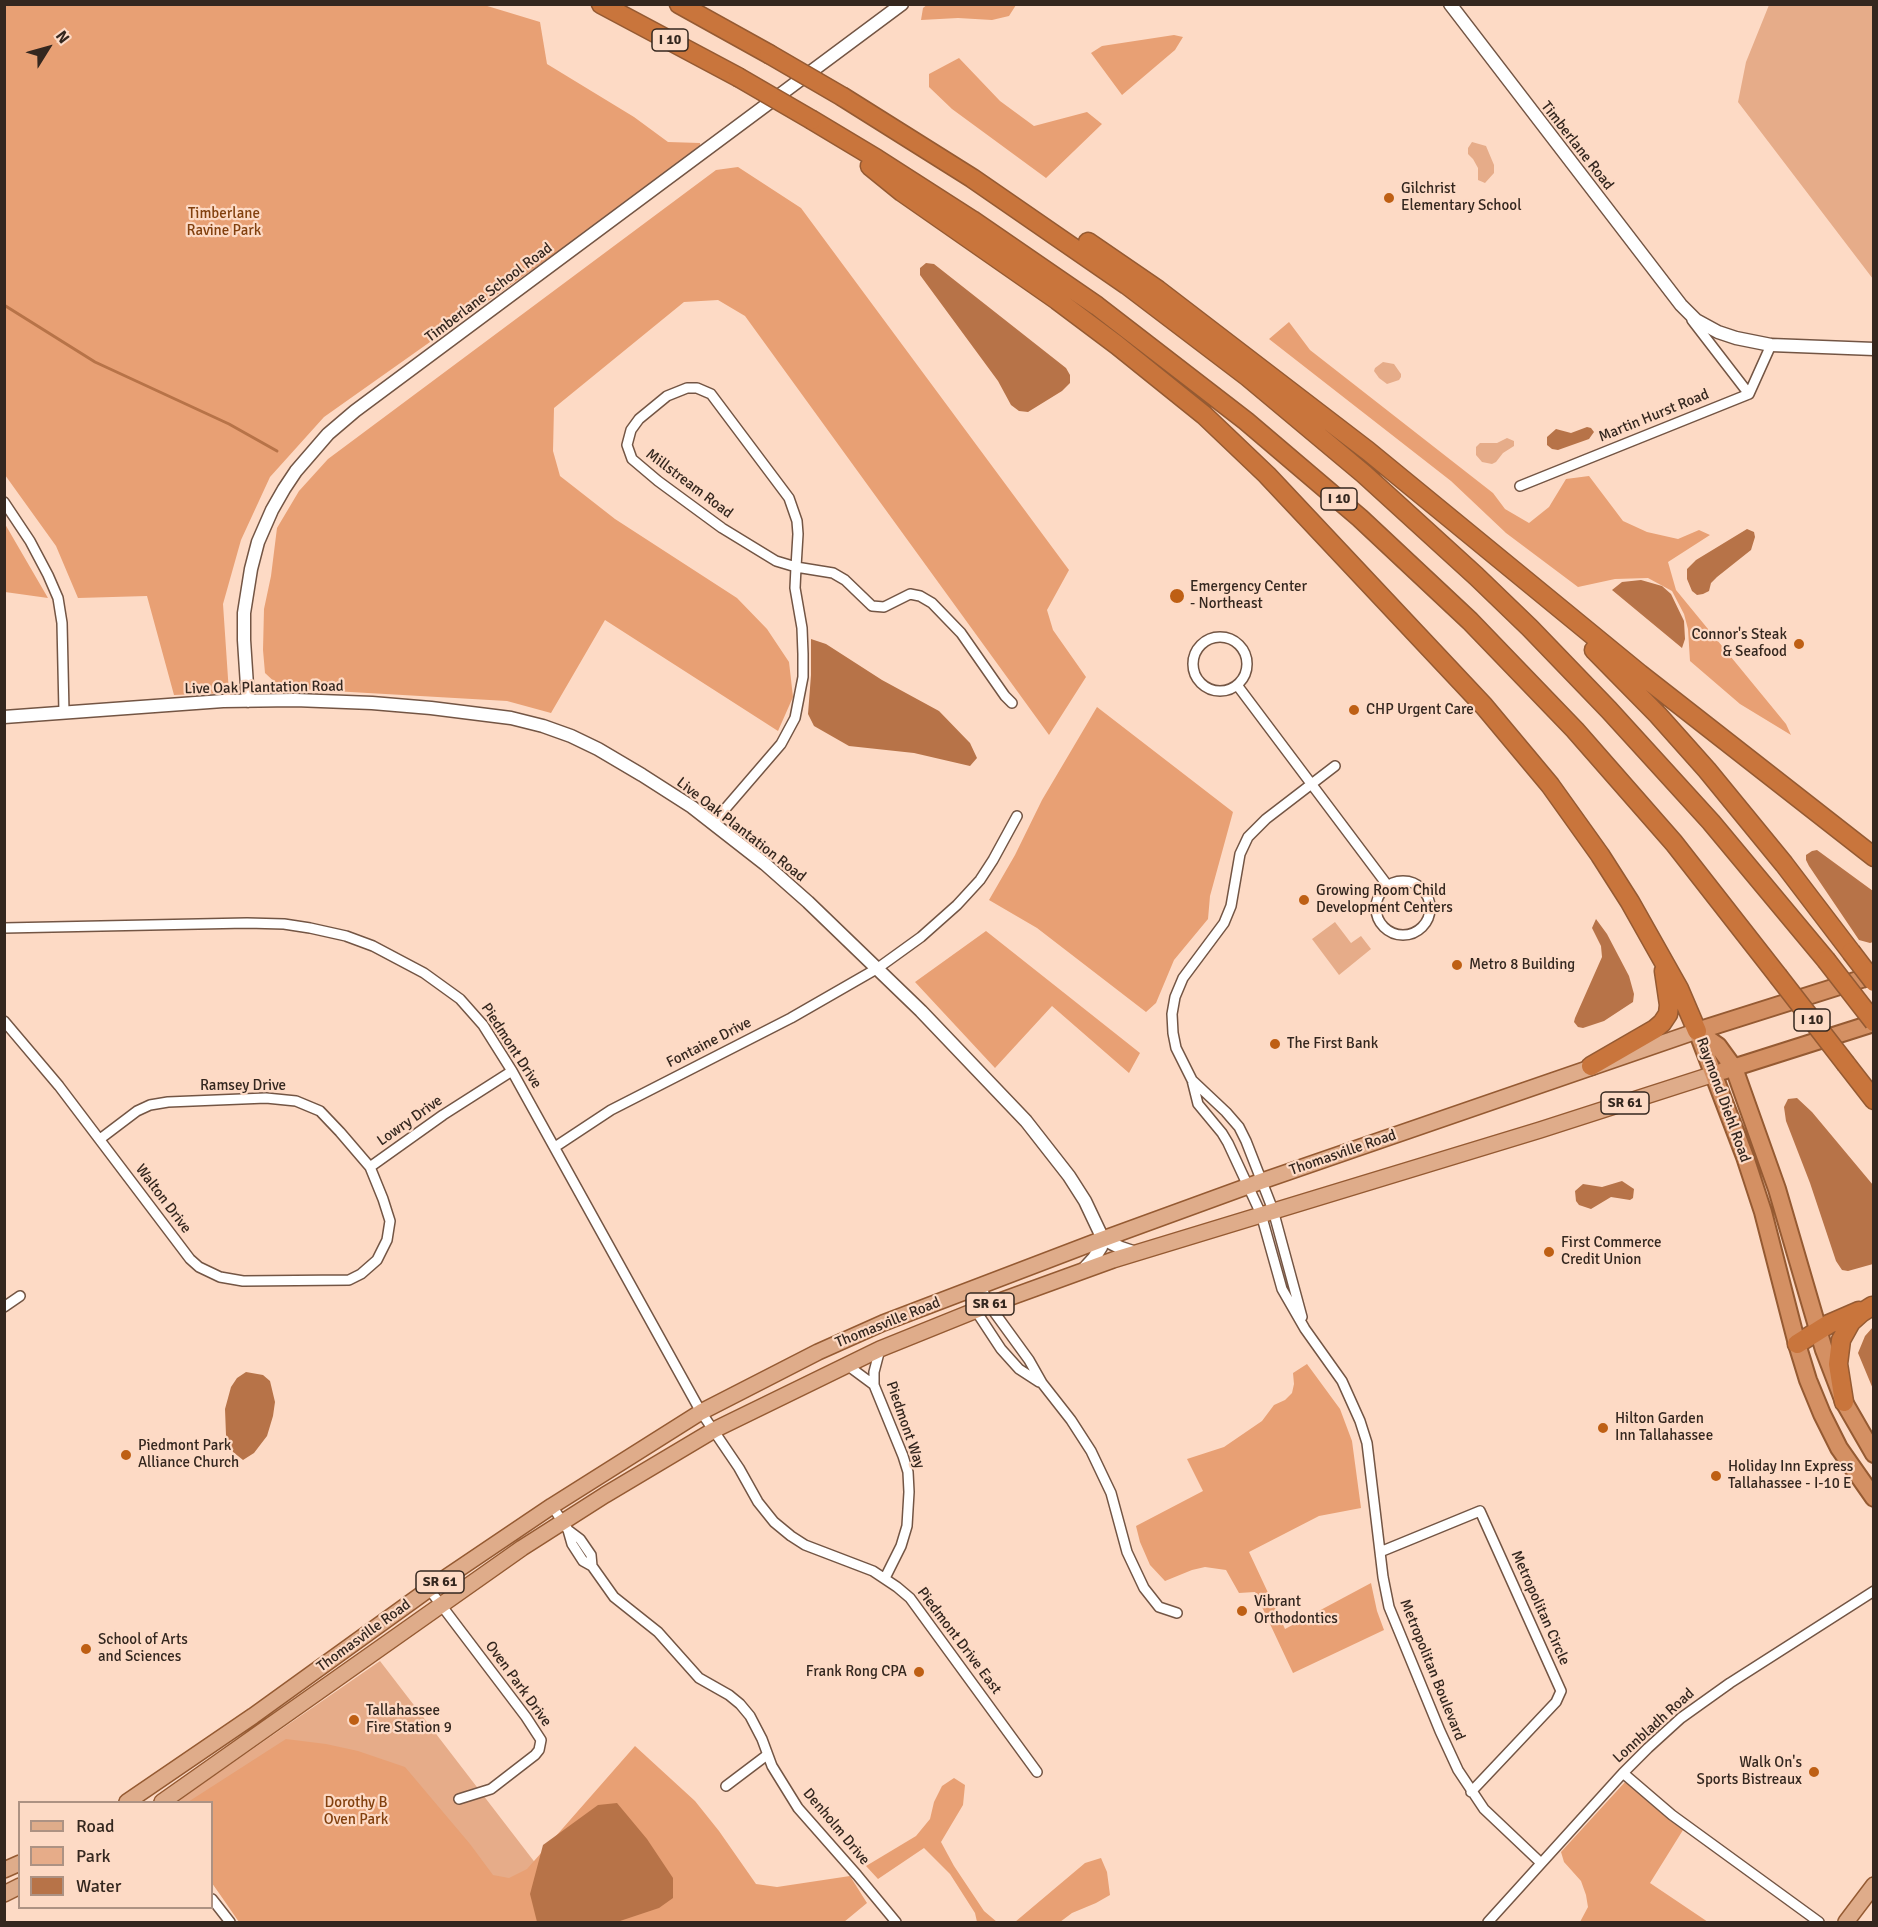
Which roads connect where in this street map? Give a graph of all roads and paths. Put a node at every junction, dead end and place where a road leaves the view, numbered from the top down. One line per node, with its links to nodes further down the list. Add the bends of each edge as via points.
1 (601, 4): 5 (highway, I 10, bridge)
2 (679, 4): 6 (highway, I 10, bridge)
3 (902, 4): 16 (street, Timberlane School Road, via 328,434 284,489 258,542 244,613)
4 (1450, 4): 7 (street, Timberlane Road)
5 (812, 120): 27 (highway, via 902,192 1132,357 1204,415 1267,475 1523,751 1600,855); 39 (highway, I 10, bridge, via 964,215 1096,306 1245,421 1360,518 1470,621 1575,730 1680,850)
6 (908, 136): 13 (highway, via 1029,205 1158,290 1390,469); 32 (highway, I 10, bridge, via 1158,308 1292,413 1420,525 1530,628 1635,737 1736,851)
7 (1681, 305): 8 (street, Timberlane Road, via 1696,320 1718,332); 10 (street, Timberlane Road)
8 (1771, 345): 9 (street, Timberlane Road); 10 (street)
9 (1874, 349)
10 (1749, 394): 11 (street, Martin Hurst Road)
11 (1520, 486)
12 (4, 502): 18 (street, via 30,541 58,598)
13 (1499, 560): 24 (highway); 30 (highway, bridge, via 1622,676 1681,740 1763,838)
14 (796, 567): 14 (street, Millstream Road, via 798,534 793,507 711,394 697,388 676,391 639,419 627,445 638,465 722,528 776,561); 17 (street, Millstream Road, via 833,573 872,606 884,607 910,594 932,603 961,633); 23 (street, Millstream Road, via 803,677 795,718 781,744)
15 (1237, 685): 15 (street, via 1247,667 1241,646 1233,639 1218,636 1198,646 1193,667 1199,681 1216,691); 21 (street)
16 (248, 701): 18 (street, Live Oak Plantation Road); 23 (street, Live Oak Plantation Road, via 372,703 501,717 543,726 598,749)
17 (1012, 703)
18 (64, 712): 19 (street, Live Oak Plantation Road)
19 (4, 717)
20 (1335, 766): 21 (street, Metropolitan Boulevard)
21 (1311, 784): 25 (street); 38 (street, Metropolitan Boulevard, via 1248,837 1239,854 1231,906 1224,923 1183,978 1175,997 1172,1014 1176,1048)
22 (1017, 816): 28 (street, via 971,890 921,937)
23 (713, 823): 28 (street, Live Oak Plantation Road, via 765,864)
24 (1874, 856)
25 (1388, 886): 25 (street, via 1376,904 1379,920 1399,935 1420,929 1430,908 1425,891 1408,881)
26 (4, 928): 36 (street, Piedmont Drive, via 256,924 310,928 346,936 397,958 460,999 483,1025)
27 (1662, 958): 33 (highway); 34 (highway, via 1669,1005 1665,1020)
28 (878, 968): 41 (street, Fontaine Drive, via 791,1018 611,1110); 45 (street, Live Oak Plantation Road, via 1033,1129 1070,1176)
29 (1874, 975): 33 (highway, Thomasville Road / SR 61)
30 (1874, 982)
31 (4, 1021): 40 (street, Walton Drive)
32 (1874, 1022): 35 (highway, Thomasville Road / SR 61)
33 (1697, 1031): 34 (main road, Thomasville Road / SR 61); 35 (highway, Raymond Diehl Road, via 1718,1046); 37 (highway, Raymond Diehl Road)
34 (1591, 1066): 43 (main road, Thomasville Road / SR 61)
35 (1734, 1068): 37 (highway, Thomasville Road / SR 61); 54 (highway, Raymond Diehl Road, via 1777,1190)
36 (512, 1071): 41 (street, Piedmont Drive); 42 (street, Lowry Drive)
37 (1714, 1074): 44 (main road, Thomasville Road / SR 61); 56 (highway, Raymond Diehl Road, via 1766,1221)
38 (1192, 1080): 43 (street, Metropolitan Boulevard, via 1198,1104); 43 (street, Metropolitan Boulevard, via 1239,1127)
39 (1874, 1100)
40 (100, 1139): 42 (street, Ramsey Drive, via 150,1105 266,1098 296,1101 320,1111); 48 (street, Walton Drive, via 199,1267 220,1277 243,1281 349,1280)
41 (555, 1147): 62 (street, Piedmont Drive)
42 (370, 1167): 48 (street, Lowry Drive, via 390,1221 380,1255)
43 (1255, 1183): 44 (street, Metropolitan Boulevard); 44 (street, Metropolitan Boulevard); 45 (main road, Thomasville Road / SR 61)
44 (1267, 1212): 46 (main road, Thomasville Road / SR 61); 68 (street, Metropolitan Boulevard, via 1281,1289 1342,1381 1360,1421)
45 (1103, 1239): 46 (street); 47 (street, via 1094,1258); 49 (main road, Thomasville Road / SR 61)
46 (1136, 1253): 47 (main road, Thomasville Road / SR 61)
47 (1081, 1272): 53 (main road, Thomasville Road / SR 61)
48 (357, 1276)
49 (974, 1289): 53 (street); 53 (street); 55 (main road, Thomasville Road / SR 61)
50 (20, 1296): 52 (street)
51 (1873, 1306): 54 (highway); 61 (highway, via 1851,1322 1841,1340 1838,1364)
52 (4, 1307)
53 (982, 1308): 57 (main road, Thomasville Road / SR 61); 59 (street, via 1029,1360); 59 (street, via 1001,1349 1019,1369)
54 (1817, 1330): 56 (highway); 61 (highway, Raymond Diehl Road)
55 (837, 1343): 58 (main road); 62 (main road, Thomasville Road / SR 61)
56 (1797, 1344): 65 (highway, Raymond Diehl Road, via 1811,1389 1830,1430)
57 (880, 1350): 58 (main road, Thomasville Road / SR 61); 60 (street, Piedmont Way)
58 (847, 1365): 60 (street); 63 (main road, Thomasville Road / SR 61)
59 (1042, 1383): 73 (street, via 1076,1427 1103,1475 1144,1588 1159,1607)
60 (874, 1385): 69 (street, Piedmont Way, via 908,1473 907,1526)
61 (1844, 1402): 64 (highway, Raymond Diehl Road)
62 (701, 1412): 63 (street, Piedmont Drive); 66 (main road, Thomasville Road / SR 61)
63 (714, 1430): 67 (main road, Thomasville Road / SR 61, via 605,1495); 69 (street, Piedmont Drive East, via 776,1524 805,1545)
64 (1874, 1454)
65 (1874, 1498)
66 (552, 1506): 67 (street, Denholm Drive); 70 (main road, Thomasville Road / SR 61)
67 (565, 1526): 72 (main road, Thomasville Road / SR 61, via 522,1548); 78 (street, Denholm Drive, via 583,1561 592,1566 614,1597 658,1632 699,1678 740,1704 754,1723)
68 (1380, 1552): 82 (street, Metropolitan Boulevard, via 1395,1626); 82 (street, Metropolitan Circle, via 1480,1511 1561,1691 1556,1702)
69 (885, 1578): 79 (street, Piedmont Drive East, via 921,1611)
70 (429, 1589): 72 (street, Oven Park Drive); 74 (main road, Thomasville Road / SR 61)
71 (1874, 1591): 80 (street, Lonnbladh Road, via 1691,1710)
72 (441, 1606): 75 (main road, Thomasville Road / SR 61); 83 (street, Oven Park Drive, via 541,1740 535,1755 491,1789)
73 (1177, 1613)
74 (350, 1647): 75 (main road); 76 (main road, Thomasville Road / SR 61)
75 (362, 1662): 77 (main road, Thomasville Road / SR 61)
76 (253, 1716): 77 (main road); 84 (main road, Thomasville Road / SR 61)
77 (264, 1732): 85 (main road, Thomasville Road / SR 61)
78 (767, 1755): 81 (street); 94 (street, Denholm Drive, via 798,1808)
79 (1037, 1772)
80 (1623, 1773): 86 (street, Lonnbladh Road); 96 (street, via 1672,1815)
81 (726, 1786)
82 (1471, 1792): 86 (street, Metropolitan Boulevard)
83 (459, 1799)
84 (135, 1801)
85 (165, 1801)
86 (1540, 1863): 95 (street, Lonnbladh Road)
87 (18, 1864): 88 (main road)
88 (4, 1870)
89 (1874, 1885): 97 (main road)
90 (18, 1887): 91 (main road)
91 (4, 1894)
92 (213, 1900): 93 (street)
93 (230, 1923)
94 (896, 1923)
95 (1488, 1923)
96 (1819, 1923)
97 (1846, 1923)

